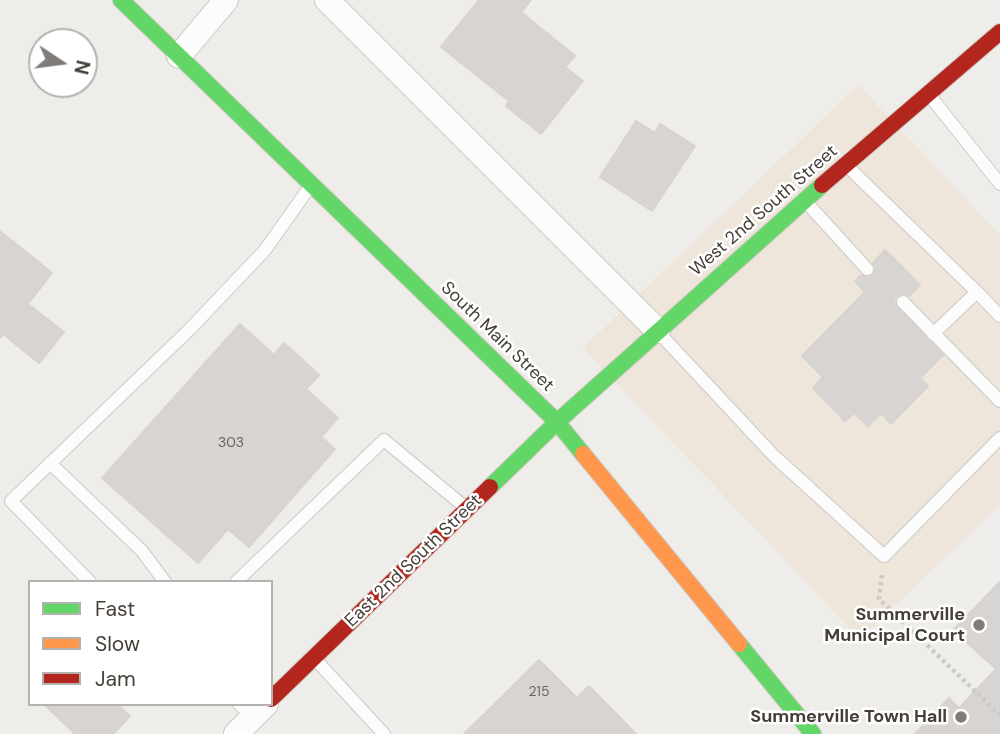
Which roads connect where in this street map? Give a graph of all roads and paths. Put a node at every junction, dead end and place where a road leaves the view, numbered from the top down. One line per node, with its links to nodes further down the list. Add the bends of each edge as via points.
1 (121, 0): 5 (main road, South Main Street)
2 (226, 0): 5 (street)
3 (327, 0): 15 (street)
4 (1000, 32): 6 (main road, West 2nd South Street)
5 (179, 56): 8 (main road, South Main Street)
6 (929, 95): 7 (main road, West 2nd South Street); 9 (lane)
7 (846, 165): 10 (main road, West 2nd South Street); 12 (lane)
8 (312, 184): 18 (main road, South Main Street); 20 (lane, via 265,250)
9 (1000, 184)
10 (804, 200): 11 (lane); 15 (main road, West 2nd South Street)
11 (867, 269)
12 (977, 292): 14 (lane); 16 (lane)
13 (903, 302): 16 (lane)
14 (1000, 316)
15 (658, 331): 18 (main road, West 2nd South Street); 22 (lane, via 774,456)
16 (933, 334): 17 (lane)
17 (1000, 401)
18 (557, 422): 21 (main road, East 2nd South Street); 30 (main road, South Main Street)
19 (1000, 438): 22 (lane)
20 (50, 463): 23 (lane, via 11,501); 24 (lane, via 142,551)
21 (468, 509): 25 (lane, via 384,440); 26 (main road, East 2nd South Street)
22 (884, 556): 28 (path, via 879,598)
23 (88, 580)
24 (164, 580)
25 (238, 580)
26 (314, 658): 27 (main road, East 2nd South Street); 29 (lane)
27 (273, 697)
28 (1000, 715)
29 (384, 734)
30 (813, 734)

